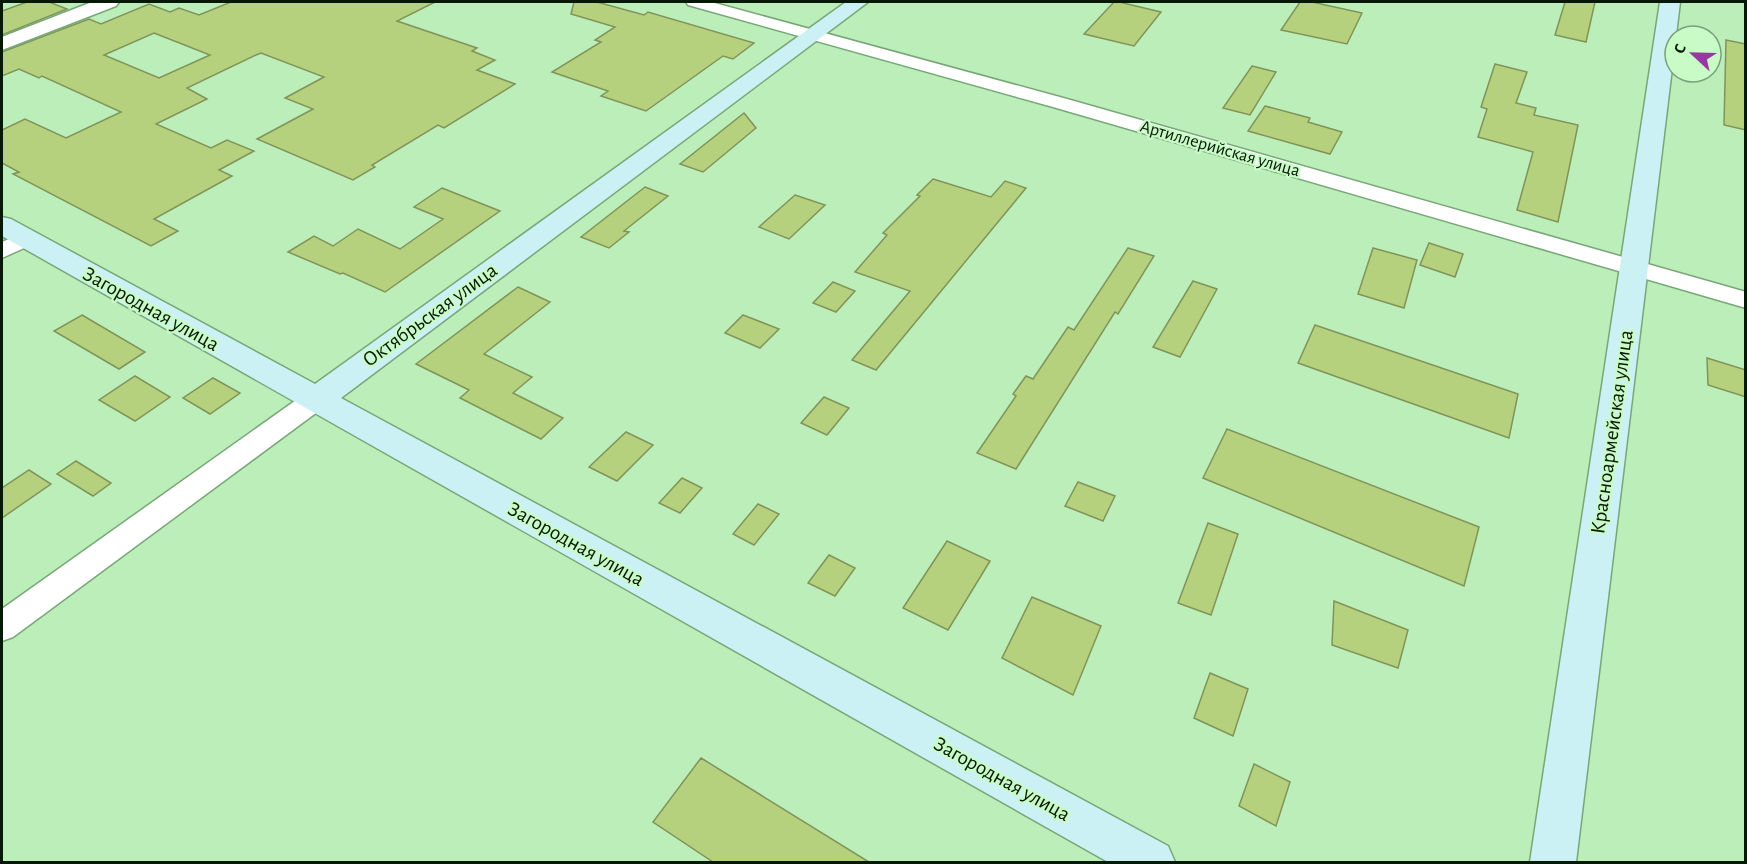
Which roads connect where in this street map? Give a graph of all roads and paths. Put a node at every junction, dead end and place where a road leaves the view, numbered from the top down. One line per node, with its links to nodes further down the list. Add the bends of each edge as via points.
1 (109, 2): 6 (street)
2 (694, 2): 5 (street, Артиллерийская улица)
3 (858, 2): 5 (main road, Октябрьская улица)
4 (1670, 2): 8 (main road, Красноармейская улица)
5 (812, 35): 8 (street, Артиллерийская улица); 10 (main road, Октябрьская улица)
6 (2, 44)
7 (9, 238): 10 (main road, Загородная улица)
8 (1634, 268): 9 (street, Артиллерийская улица); 13 (main road, Красноармейская улица)
9 (1746, 300)
10 (315, 400): 11 (street, Октябрьская улица); 12 (main road, Загородная улица)
11 (2, 627)
12 (1152, 862)
13 (1553, 862)

